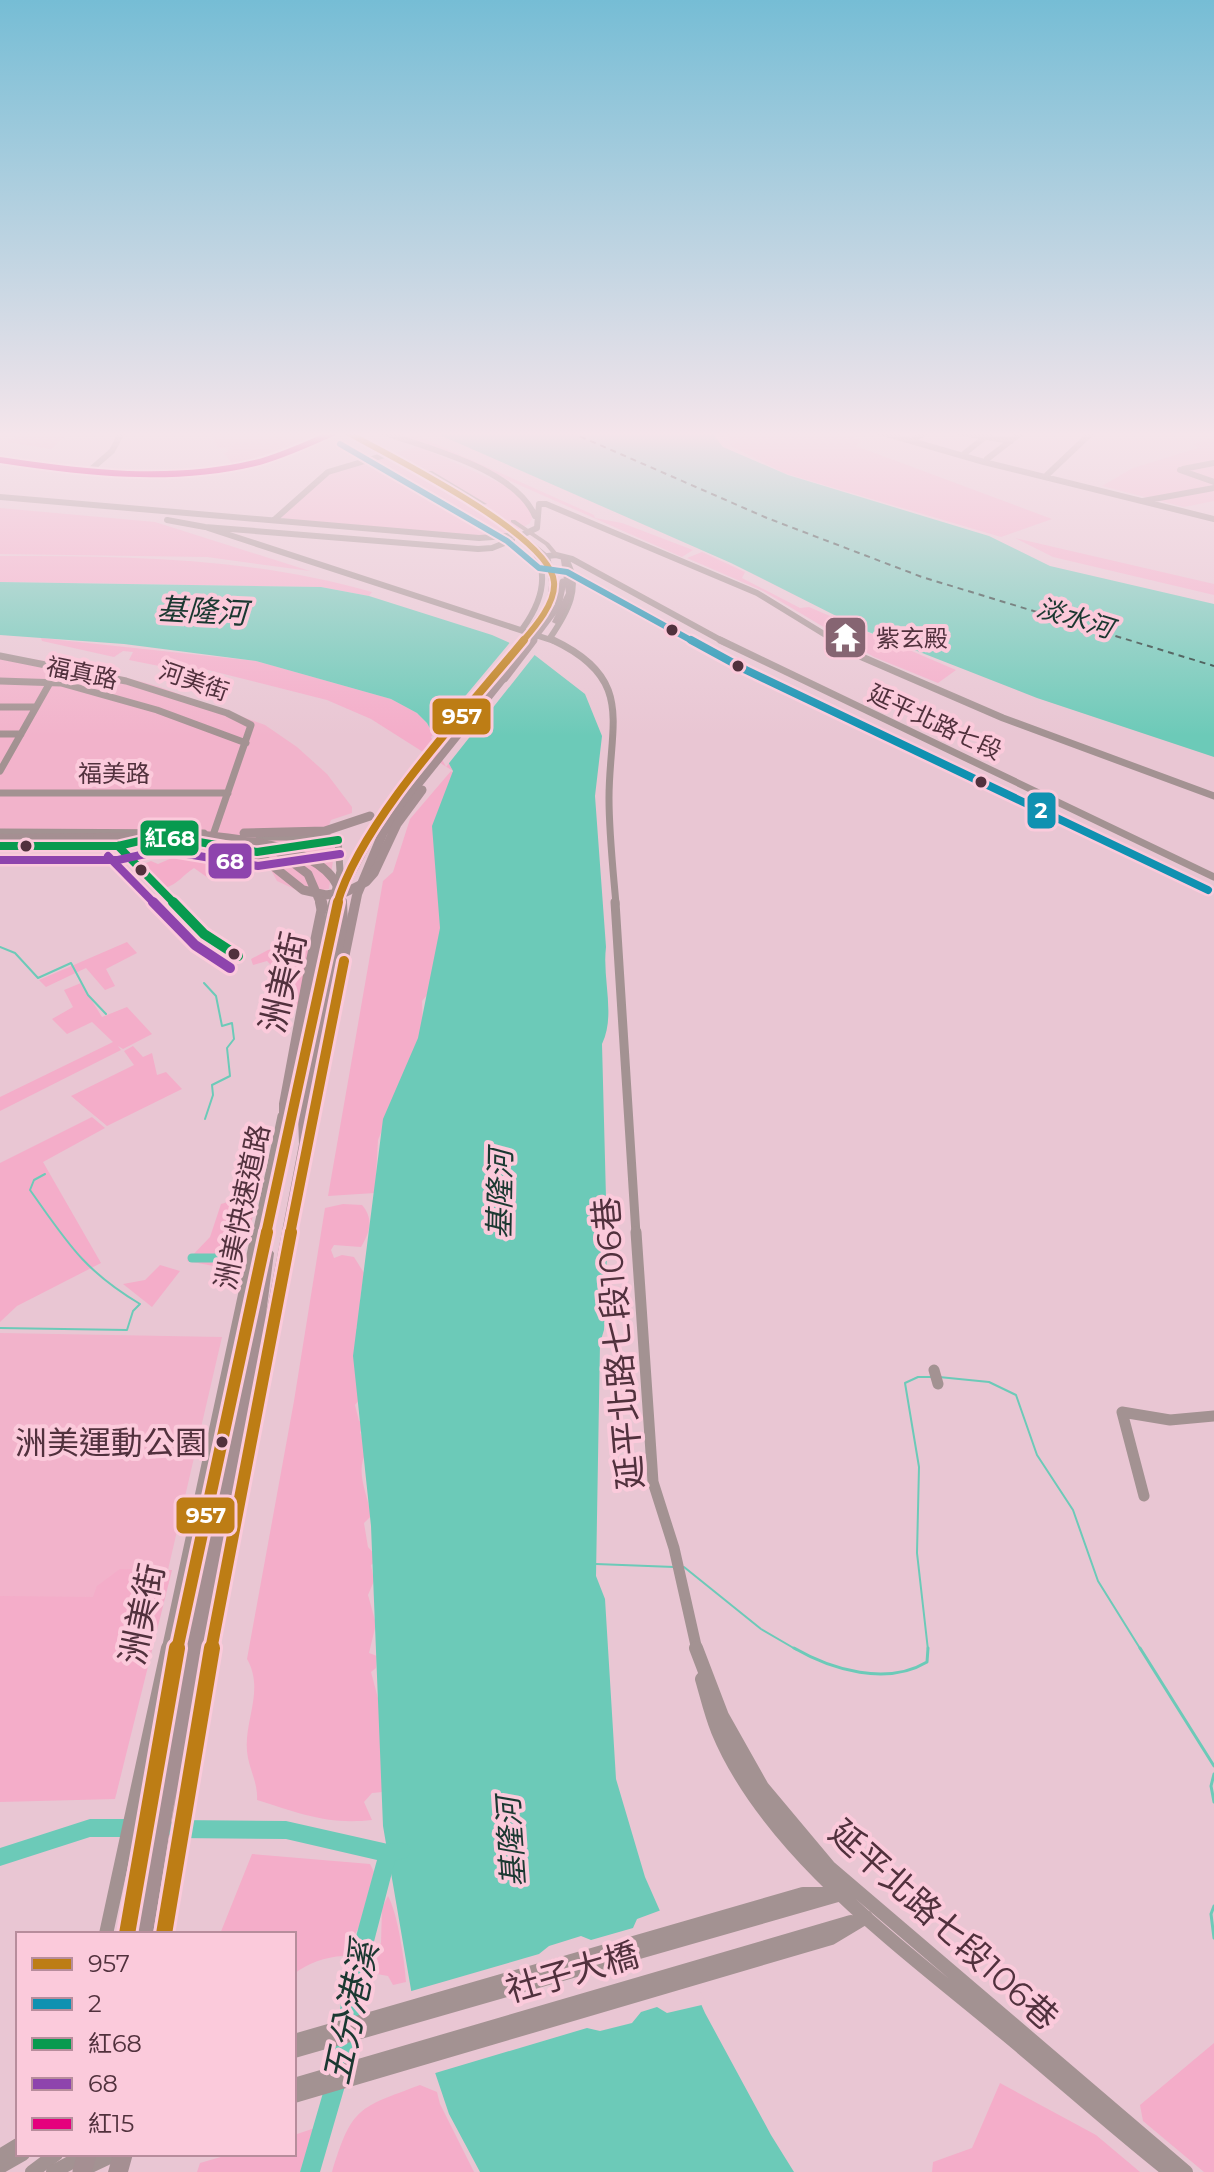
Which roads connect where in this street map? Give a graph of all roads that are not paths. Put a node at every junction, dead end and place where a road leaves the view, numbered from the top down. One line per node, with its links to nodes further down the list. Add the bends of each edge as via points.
1 (225, 533): 11 (street, 延平北路七段106巷)
2 (284, 533): 8 (street, via 478,549)
3 (426, 533): 8 (street)
4 (519, 533): 8 (main road, 延平北路七段)
5 (526, 533): 8 (street)
6 (533, 533): 9 (main road, 延平北路七段)
7 (616, 533): 28 (street, via 757,593 862,657 1003,718)
8 (522, 535): 9 (main road, 延平北路七段)
9 (551, 556): 10 (highway); 10 (highway); 11 (street, via 537,608); 12 (street, via 572,573 573,593); 36 (street, 延平北路七段)
10 (558, 582): 19 (highway, 洲美快速道路, bridge, via 570,593 561,616); 23 (highway, 洲美快速道路, bridge, via 543,615)
11 (523, 628): 12 (street, 延平北路七段106巷)
12 (550, 638): 45 (street, 延平北路七段106巷, via 582,657 605,680 613,719 609,797 649,1447 653,1482)
13 (0, 656): 14 (street, 河美街)
14 (60, 665): 16 (street); 22 (street, 河美街, via 143,684 225,713 251,725)
15 (0, 681): 16 (street, 福真路)
16 (50, 681): 18 (street); 22 (street, 福真路, via 131,702)
17 (0, 707): 18 (street)
18 (36, 707): 21 (street)
19 (461, 732): 30 (highway, bridge, via 397,824 374,873 356,888 313,893 295,886 259,855); 39 (highway, 洲美快速道路, bridge, via 406,799 365,870)
20 (0, 734): 21 (street)
21 (21, 734): 24 (street)
22 (246, 743): 27 (street)
23 (436, 745): 30 (highway, bridge, via 370,816 351,826); 38 (highway, 洲美快速道路, bridge, via 366,839 338,900)
24 (2, 763): 25 (street)
25 (0, 771)
26 (0, 793): 27 (street, 福美路)
27 (228, 793): 31 (street)
28 (1214, 796)
29 (274, 837): 31 (street); 33 (street); 35 (street, via 283,843)
30 (196, 838): 32 (highway, bridge); 38 (highway, bridge, via 268,848 290,858 317,885 321,918 285,1104); 39 (highway, bridge, via 236,838 295,852 320,867 342,897 342,923 304,1114)
31 (212, 838): 32 (street, via 190,831); 34 (street, via 162,838); 35 (street, via 247,852)
32 (0, 839): 34 (street)
33 (338, 840): 35 (street); 48 (street, 洲美街, via 340,871 267,1174)
34 (118, 846): 37 (street, 洲美街, via 204,934)
35 (277, 850)
36 (1214, 877)
37 (238, 956)
38 (285, 1140): 40 (highway, 洲美快速道路)
39 (305, 1144): 41 (highway, 洲美快速道路)
40 (268, 1222): 42 (highway); 49 (highway, 洲美快速道路, via 165,1708)
41 (285, 1249): 42 (highway); 51 (highway, 洲美快速道路, via 195,1734)
42 (255, 1342): 50 (highway, via 177,1732)
43 (1214, 1416): 44 (street, via 1170,1420 1122,1412)
44 (1144, 1496)
45 (699, 1660): 46 (street, via 707,1703 732,1757 766,1809); 65 (street, 延平北路七段106巷, via 722,1716 762,1787 829,1867)
46 (841, 1894): 47 (street); 52 (street, via 803,1894); 53 (street, 社子大橋)
47 (866, 1917): 54 (street, 社子大橋); 55 (street, via 831,1938); 64 (street)
48 (106, 1932)
49 (127, 1932)
50 (144, 1932)
51 (164, 1932)
52 (296, 2040)
53 (296, 2050)
54 (296, 2084)
55 (296, 2095)
56 (16, 2153): 60 (street)
57 (55, 2156): 61 (street)
58 (83, 2156): 62 (street, bridge)
59 (112, 2156): 63 (street)
60 (0, 2167)
61 (32, 2172)
62 (55, 2172)
63 (80, 2172)
64 (1170, 2172)
65 (1186, 2172)

